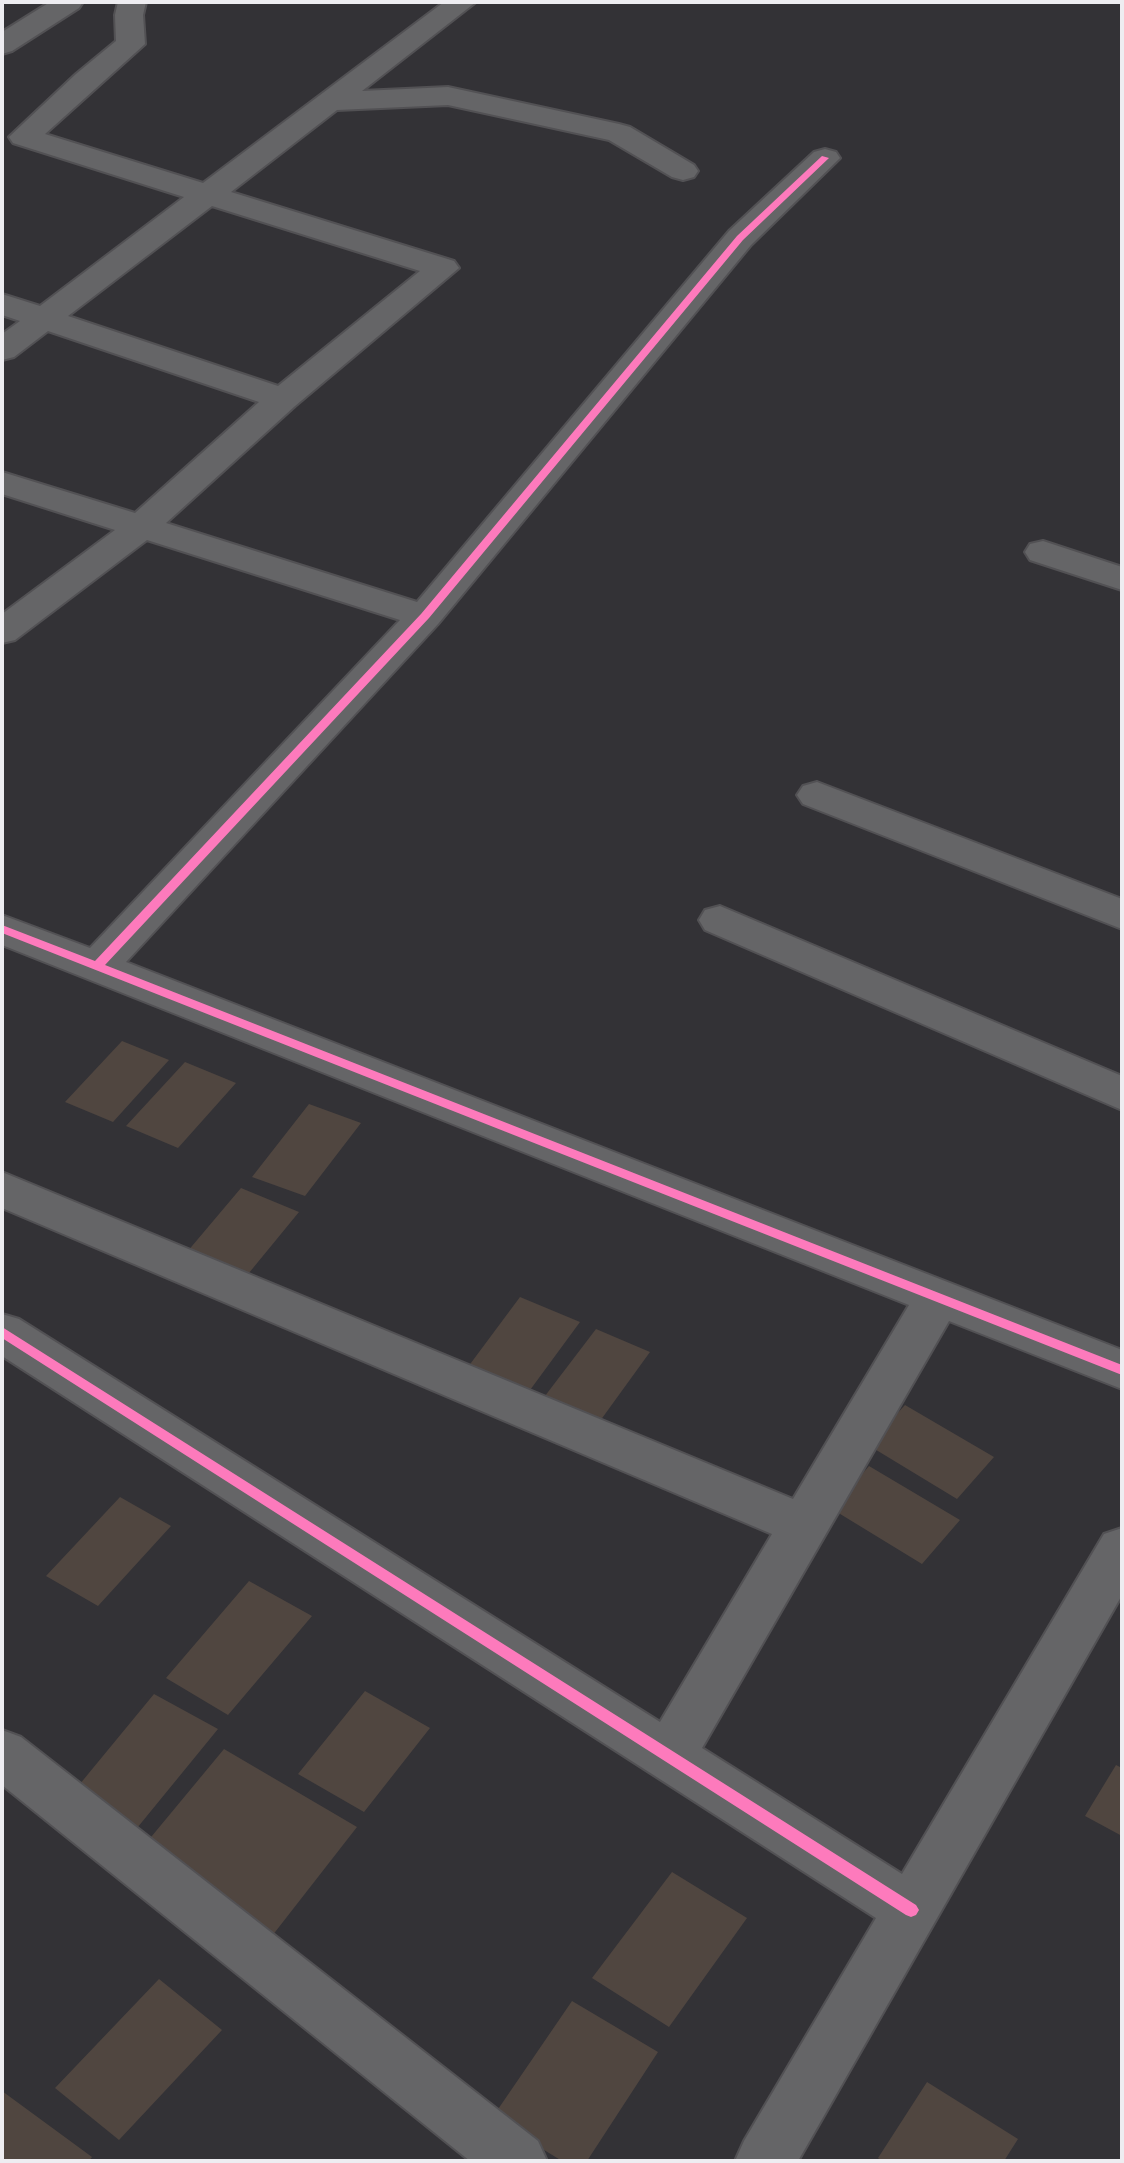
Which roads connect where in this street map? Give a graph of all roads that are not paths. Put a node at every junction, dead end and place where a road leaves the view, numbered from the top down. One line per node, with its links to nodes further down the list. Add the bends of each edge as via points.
1 (69, 2): 4 (street)
2 (132, 2): 8 (street, via 131,44 24,137)
3 (462, 2): 5 (street)
4 (2, 45)
5 (329, 102): 7 (street, via 448,96 619,133); 8 (street)
6 (825, 158): 17 (street, via 740,238)
7 (683, 171)
8 (207, 194): 10 (street); 12 (street, via 443,268)
9 (2, 304): 10 (street)
10 (44, 318): 11 (street); 12 (street)
11 (2, 350)
12 (283, 399): 14 (street)
13 (2, 483): 14 (street)
14 (140, 528): 17 (street); 18 (street)
15 (1043, 552): 16 (street)
16 (1122, 579)
17 (425, 616): 23 (street)
18 (2, 632)
19 (817, 795): 20 (street)
20 (1122, 915)
21 (720, 920): 24 (street)
22 (5, 933): 23 (street)
23 (97, 966): 26 (street)
24 (1122, 1094)
25 (2, 1189): 29 (street)
26 (939, 1296): 28 (street); 32 (street)
27 (2, 1332): 32 (street)
28 (1122, 1370)
29 (799, 1523)
30 (1122, 1549): 33 (street)
31 (2, 1753): 34 (street)
32 (669, 1755): 33 (street)
33 (911, 1910): 35 (street)
34 (517, 2161)
35 (765, 2161)

